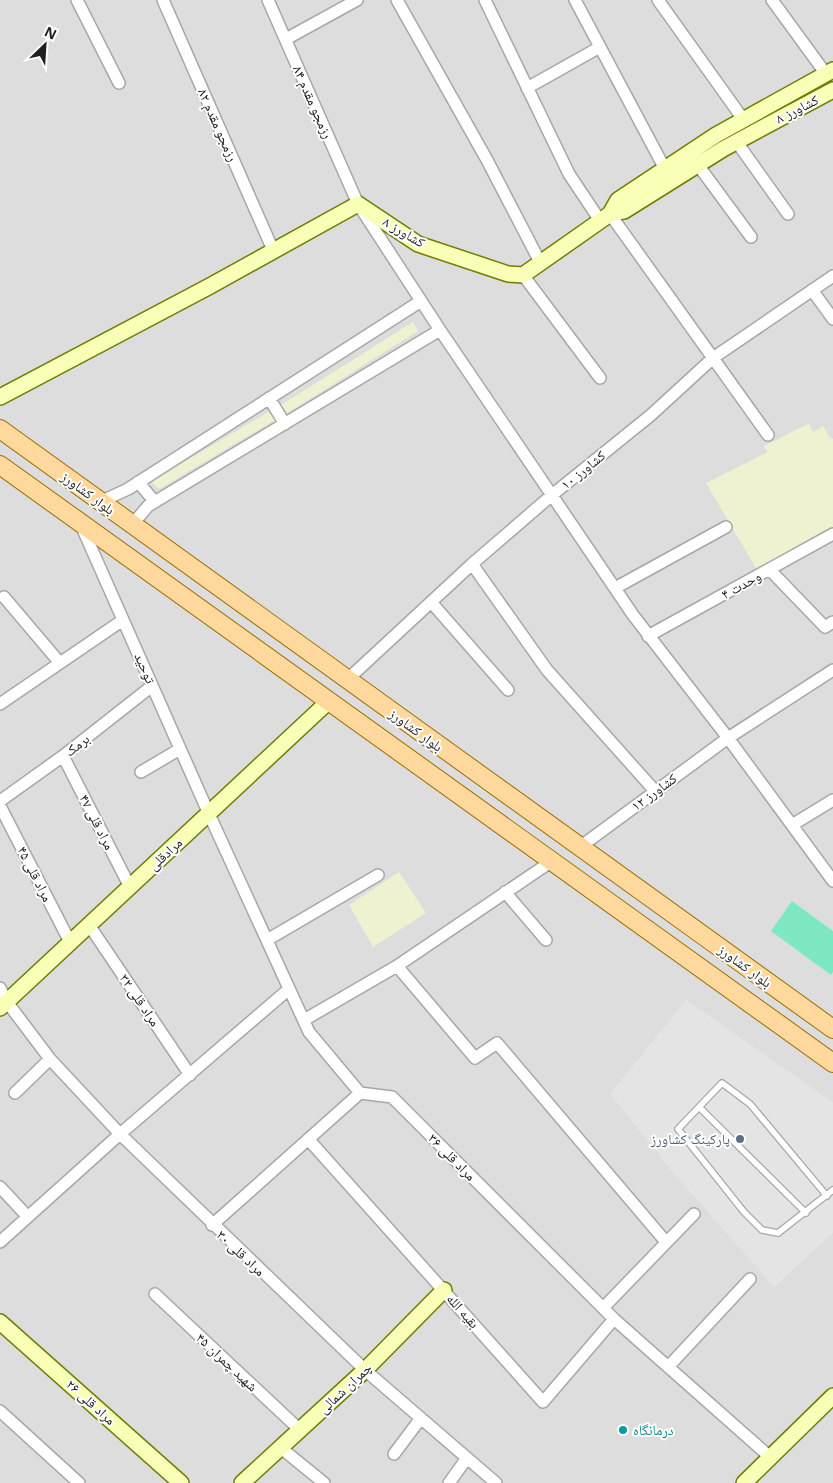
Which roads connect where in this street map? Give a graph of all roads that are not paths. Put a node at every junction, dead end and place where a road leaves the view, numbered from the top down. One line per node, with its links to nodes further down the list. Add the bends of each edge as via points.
1 (77, 0): 13 (street)
2 (163, 0): 24 (street, رزمجو مقدم ۸۲)
3 (268, 0): 10 (street, رزمجو مقدم ۸۴)
4 (356, 0): 10 (street)
5 (397, 0): 25 (street)
6 (485, 0): 14 (street)
7 (575, 0): 11 (street)
8 (658, 0): 16 (street)
9 (772, 0): 12 (street)
10 (286, 38): 20 (street, رزمجو مقدم ۸۴)
11 (600, 47): 14 (street); 19 (street)
12 (829, 72): 16 (street)
13 (119, 83)
14 (527, 88): 22 (street, via 569,174)
15 (833, 90): 17 (street, کشاورز ۸)
16 (743, 119): 19 (street)
17 (736, 141): 18 (street, کشاورز ۸); 21 (street)
18 (698, 165): 19 (street, کشاورز ۸); 23 (street)
19 (669, 175): 22 (street, کشاورز ۸, via 624,211)
20 (358, 204): 24 (street); 26 (street, کشاورز ۸, via 418,244 508,274); 29 (street, رزمجو مقدم ۸۴)
21 (788, 214)
22 (606, 218): 25 (street, کشاورز ۸); 32 (street)
23 (751, 238)
24 (273, 250): 34 (street)
25 (540, 262): 26 (street, کشاورز ۸)
26 (524, 275): 33 (street)
27 (833, 276): 28 (street, کشاورز ۱۰)
28 (812, 290): 30 (street); 32 (street, کشاورز ۱۰)
29 (421, 301): 31 (street, رزمجو مقدم ۸۴); 35 (street)
30 (833, 319)
31 (440, 330): 36 (street); 41 (street, رزمجو مقدم ۸۴)
32 (713, 358): 38 (street); 41 (street, کشاورز ۱۰, via 651,415)
33 (600, 378)
34 (0, 397)
35 (269, 398): 36 (street); 40 (street)
36 (285, 424): 43 (street)
37 (0, 429): 42 (main road, بلوار کشاورز)
38 (768, 435)
39 (0, 465): 44 (main road, بلوار کشاورز)
40 (138, 482): 42 (street); 43 (street)
41 (552, 495): 48 (street, کشاورز ۱۰); 50 (street, رزمجو مقدم ۸۴)
42 (100, 502): 45 (main road, بلوار کشاورز)
43 (155, 502): 45 (street)
44 (80, 523): 53 (street, توحید); 61 (main road, بلوار کشاورز)
45 (132, 525): 58 (main road, بلوار کشاورز)
46 (726, 527): 50 (street)
47 (833, 534): 49 (street, وحدت ۴)
48 (472, 564): 52 (street, کشاورز ۱۰); 69 (street, via 548,670)
49 (770, 569): 54 (street, via 825,627); 55 (street, وحدت ۴)
50 (615, 588): 55 (street, رزمجو مقدم ۸۴)
51 (4, 597): 56 (street)
52 (431, 602): 58 (street, کشاورز ۱۰); 60 (street)
53 (123, 620): 56 (street); 59 (street, توحید)
54 (833, 622)
55 (648, 636): 63 (street, رزمجو مقدم ۸۴)
56 (60, 663): 62 (street)
57 (833, 670): 63 (street, کشاورز ۱۲)
58 (347, 680): 66 (main road, بلوار کشاورز)
59 (152, 686): 64 (street, توحید); 65 (street, برمک)
60 (508, 690)
61 (330, 701): 68 (main road, بلوار کشاورز); 73 (street, مرادقلی)
62 (0, 704)
63 (728, 738): 69 (street, کشاورز ۱۲); 74 (street, رزمجو مقدم ۸۴)
64 (180, 749): 67 (street); 73 (street, توحید)
65 (63, 756): 71 (street, برمک); 79 (street, مراد قلی ۴۷)
66 (460, 762): 68 (main road); 75 (main road, بلوار کشاورز)
67 (141, 772)
68 (444, 783): 76 (main road, بلوار کشاورز)
69 (655, 791): 75 (street, کشاورز ۱۲)
70 (833, 800): 74 (street)
71 (0, 801)
72 (0, 806): 84 (street, مراد قلی ۴۵)
73 (209, 814): 79 (street, مرادقلی); 82 (street)
74 (792, 825): 78 (street, رزمجو مقدم ۸۴)
75 (580, 847): 89 (main road, بلوار کشاورز)
76 (552, 860): 80 (street); 91 (main road, بلوار کشاورز)
77 (378, 875): 82 (street)
78 (833, 881)
79 (130, 887): 81 (street, مرادقلی)
80 (505, 892): 83 (street); 85 (street)
81 (89, 925): 84 (street, مرادقلی); 92 (street, مراد قلی ۳۲)
82 (267, 940): 86 (street)
83 (546, 940)
84 (70, 942): 87 (street, مرادقلی)
85 (397, 966): 88 (street); 106 (street, via 474,1058 497,1043)
86 (290, 989): 88 (street); 92 (street)
87 (2, 999): 90 (street, مراد قلی ۳۰)
88 (304, 1020): 94 (street, via 309,1032)
89 (833, 1029)
90 (50, 1058): 93 (street); 96 (street, مراد قلی ۳۰)
91 (833, 1063)
92 (190, 1074): 96 (street)
93 (15, 1093)
94 (360, 1093): 97 (street); 110 (street, مراد قلی ۳۶, via 392,1097)
95 (699, 1107): 100 (lane, via 722,1083 750,1104); 101 (lane); 101 (lane, via 678,1129 762,1230 778,1233)
96 (120, 1134): 103 (street); 104 (street, مراد قلی ۳۰)
97 (309, 1140): 104 (street); 108 (street, بقیه الله)
98 (0, 1187): 103 (street)
99 (833, 1190): 100 (lane)
100 (827, 1196): 101 (lane)
101 (806, 1213)
102 (694, 1214): 106 (street)
103 (28, 1217): 105 (street)
104 (212, 1225): 114 (street, مراد قلی ۳۰)
105 (0, 1242)
106 (666, 1242): 110 (street)
107 (750, 1279): 113 (street)
108 (444, 1290): 111 (street, بقیه الله, via 543,1402); 114 (street, چمران شمالی)
109 (155, 1294): 118 (street, شهید چمران ۴۵)
110 (603, 1308): 111 (street, مراد قلی ۳۶)
111 (614, 1320): 113 (street, مراد قلی ۳۶)
112 (0, 1322): 124 (street, مراد قلی ۲۶)
113 (668, 1366): 122 (street, مراد قلی ۳۶)
114 (365, 1370): 117 (street, مراد قلی ۳۰); 118 (street, چمران شمالی)
115 (833, 1396): 122 (street)
116 (0, 1410): 123 (street)
117 (421, 1418): 120 (street); 121 (street, مراد قلی ۳۰)
118 (300, 1430): 119 (street, چمران شمالی)
119 (281, 1448): 125 (street, چمران شمالی); 126 (street)
120 (394, 1454)
121 (467, 1458): 127 (street); 128 (street, مراد قلی ۳۰)
122 (770, 1458): 129 (street)
123 (78, 1483)
124 (181, 1483)
125 (242, 1483)
126 (324, 1483)
127 (448, 1483)
128 (496, 1483)
129 (744, 1483)

